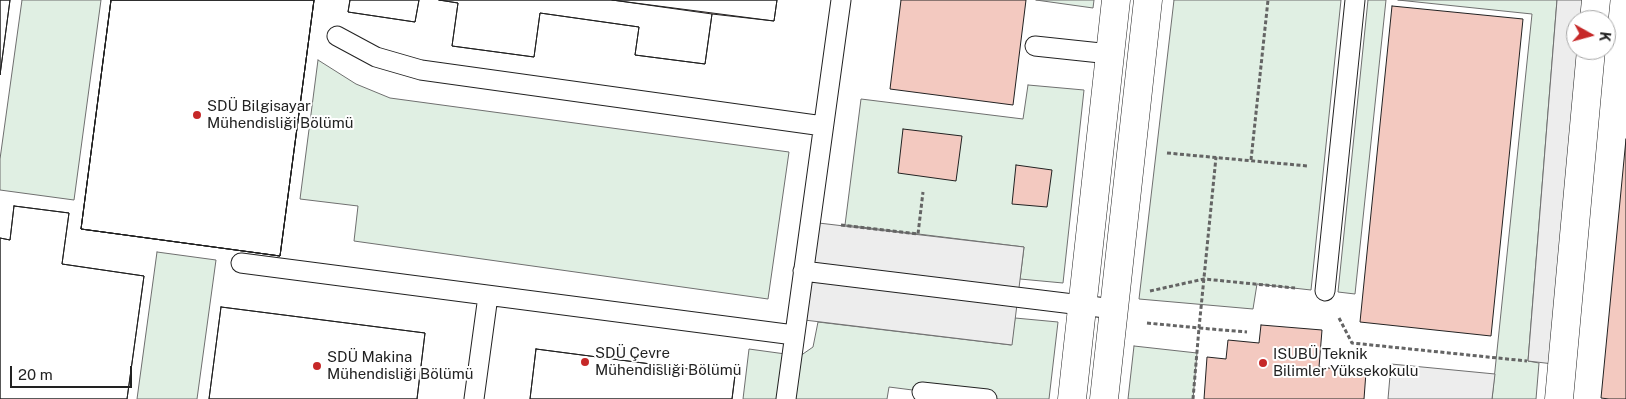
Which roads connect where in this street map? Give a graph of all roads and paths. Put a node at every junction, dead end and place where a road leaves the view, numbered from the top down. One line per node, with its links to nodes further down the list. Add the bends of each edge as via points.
1 (841, 0): 10 (lane)
2 (1116, 0): 8 (street)
3 (1148, 0): 24 (street)
4 (1268, 0): 13 (path)
5 (1355, 0): 14 (lane)
6 (337, 36): 10 (lane, via 376,57 421,70)
7 (1035, 46): 8 (lane)
8 (1110, 54): 23 (street)
9 (1590, 60): 30 (street)
10 (823, 126): 16 (lane)
11 (1165, 152): 12 (path)
12 (1216, 157): 13 (path); 19 (path)
13 (1251, 160): 14 (path)
14 (1338, 169): 21 (lane)
15 (924, 192): 16 (path, via 918,234)
16 (810, 222): 18 (lane)
17 (240, 263): 22 (lane)
18 (803, 271): 23 (lane); 28 (lane)
19 (1204, 279): 20 (path); 21 (path); 26 (path)
20 (1149, 291)
21 (1325, 291)
22 (488, 296): 28 (lane); 32 (lane)
23 (1082, 305): 24 (lane); 35 (street)
24 (1114, 309): 36 (street)
25 (1146, 323): 26 (path)
26 (1199, 328): 27 (path); 37 (path)
27 (1247, 332)
28 (794, 335): 33 (lane)
29 (1352, 343): 30 (path)
30 (1562, 365): 38 (street)
31 (922, 392): 34 (lane)
32 (474, 399)
33 (786, 399)
34 (987, 399)
35 (1072, 399)
36 (1104, 399)
37 (1193, 399)
38 (1559, 399)

